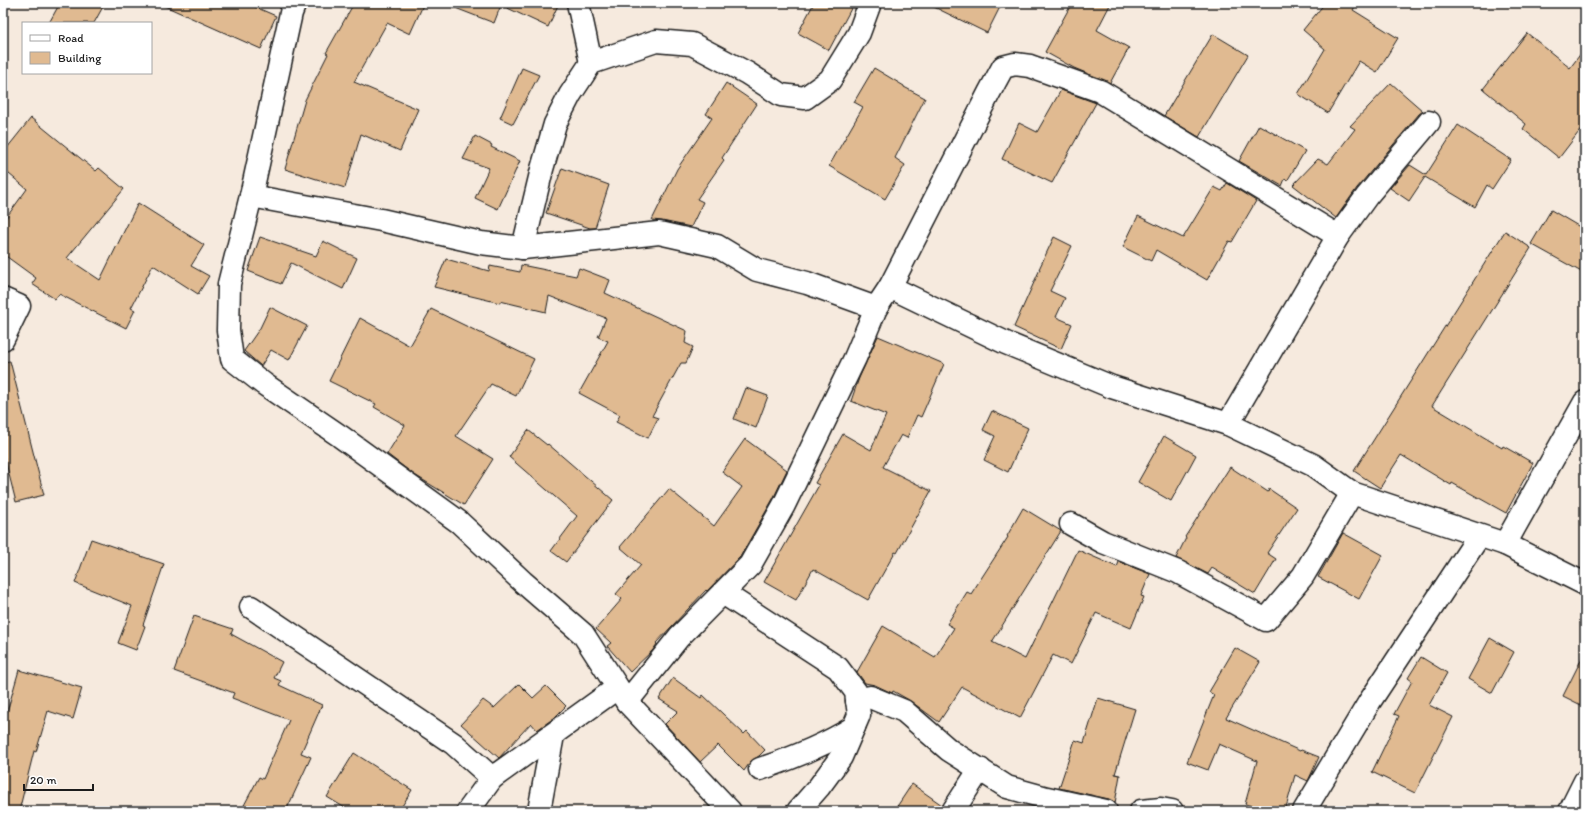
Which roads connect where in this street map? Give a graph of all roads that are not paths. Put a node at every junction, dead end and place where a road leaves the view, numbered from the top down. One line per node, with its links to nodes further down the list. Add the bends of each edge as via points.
1 (294, 3): 6 (street)
2 (578, 3): 4 (street)
3 (870, 3): 4 (street, via 860,33 830,80 805,98 781,95 747,73 692,44 656,41)
4 (591, 63): 8 (street, via 555,124)
5 (1428, 122): 7 (street, via 1367,196)
6 (251, 196): 8 (street, via 382,220 481,243); 22 (street, via 229,284 228,330 232,359 459,522 583,634)
7 (1338, 236): 9 (street, via 1100,91 1030,66 1015,64 1003,67 988,93); 14 (street)
8 (524, 248): 11 (street, via 659,233 717,246 757,270 807,283)
9 (890, 287): 11 (street); 14 (street, via 1006,342 1112,387)
10 (3, 298): 12 (street, via 19,306)
11 (876, 308): 20 (street, via 855,358 784,505 750,565)
12 (3, 339)
13 (1585, 402): 18 (street)
14 (1228, 424): 15 (street, via 1313,465)
15 (1352, 493): 16 (street, via 1302,576 1266,620 1178,572 1103,542); 17 (street)
16 (1071, 524)
17 (1479, 536): 18 (street); 38 (street, via 1370,701)
18 (1505, 544): 19 (street)
19 (1585, 584)
20 (723, 593): 22 (street); 23 (street, via 838,668 856,692)
21 (250, 607): 28 (street, via 454,744)
22 (622, 695): 25 (street); 32 (street)
23 (857, 700): 24 (street, via 859,715); 27 (street, via 870,697 904,711 949,750)
24 (854, 727): 26 (street, via 822,746); 33 (street, via 841,757)
25 (553, 734): 28 (street); 31 (street)
26 (760, 768)
27 (980, 769): 34 (street); 35 (street, via 1007,786 1046,798)
28 (492, 778): 30 (street)
29 (1585, 781): 39 (street)
30 (468, 811)
31 (539, 811)
32 (730, 811)
33 (798, 811)
34 (953, 811)
35 (1106, 811)
36 (1141, 811): 37 (street)
37 (1172, 811)
38 (1304, 811)
39 (1570, 811)

